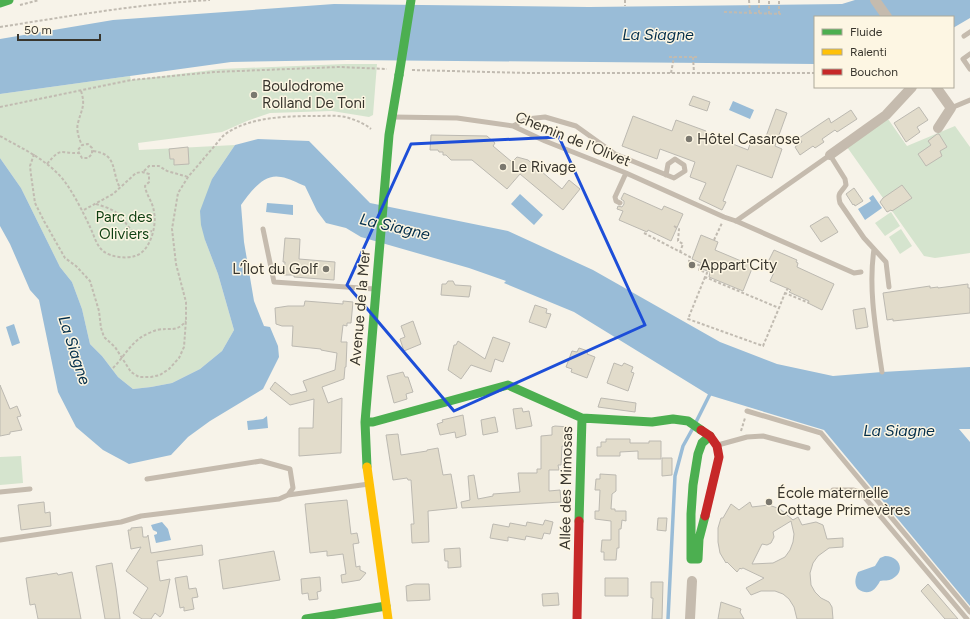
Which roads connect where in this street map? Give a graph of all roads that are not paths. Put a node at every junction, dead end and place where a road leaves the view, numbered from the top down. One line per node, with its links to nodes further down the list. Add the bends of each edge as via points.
1 (8, 0): 4 (street)
2 (411, 0): 14 (street, Avenue de la Mer, bridge)
3 (875, 0): 5 (street)
4 (0, 2)
5 (886, 16)
6 (970, 32): 7 (lane)
7 (964, 36)
8 (970, 54): 9 (lane, via 963,59)
9 (970, 69)
10 (911, 88): 17 (street, via 886,115)
11 (937, 88): 13 (street)
12 (970, 100): 13 (lane)
13 (951, 108): 16 (street)
14 (392, 117): 15 (lane, Chemin de l'Olivet, via 457,118); 26 (street, Avenue de la Mer)
15 (513, 126): 18 (lane, Chemin de l'Olivet); 19 (lane, via 526,119 545,117 576,126 615,154)
16 (938, 128)
17 (830, 155): 21 (lane); 23 (lane, via 845,179 846,185 838,197 840,203)
18 (626, 173): 20 (lane, via 615,197); 21 (lane, Chemin de l'Olivet)
19 (666, 175)
20 (620, 203)
21 (736, 221): 24 (lane, Chemin de l'Olivet, via 854,273)
22 (263, 229): 26 (lane, via 274,282)
23 (874, 249): 25 (lane, via 886,262); 27 (lane, via 871,265)
24 (861, 272)
25 (889, 287)
26 (376, 289): 30 (street, Avenue de la Mer)
27 (882, 372)
28 (747, 411): 43 (lane, via 821,433)
29 (582, 418): 30 (street, Allée des Mimosas, via 508,385 373,422); 31 (street, via 652,422 673,419 688,421); 46 (street, Allée des Mimosas)
30 (365, 422): 35 (street, Avenue de la Mer)
31 (710, 436): 32 (street); 32 (street, via 702,443 698,454 693,485 691,559 698,559 698,539 719,457)
32 (717, 446): 33 (lane, via 747,437 763,436)
33 (808, 448)
34 (147, 479): 39 (lane, via 261,461 290,469 293,488)
35 (369, 484): 39 (lane); 42 (street, Avenue de la Mer)
36 (30, 489): 38 (lane)
37 (833, 490): 48 (lane, via 860,492)
38 (0, 492)
39 (288, 495): 40 (lane, via 279,499 141,516 121,522)
40 (0, 540)
41 (692, 581): 47 (street)
42 (386, 606): 44 (street); 45 (street, Avenue de la Mer)
43 (970, 612)
44 (306, 619)
45 (388, 619)
46 (577, 619)
47 (690, 619)
48 (967, 619)

